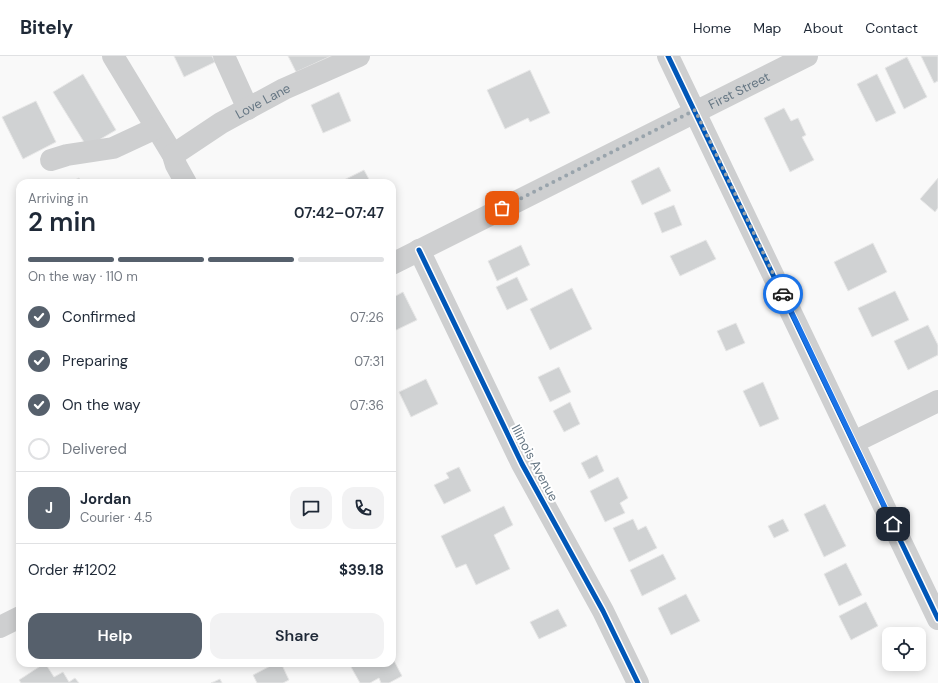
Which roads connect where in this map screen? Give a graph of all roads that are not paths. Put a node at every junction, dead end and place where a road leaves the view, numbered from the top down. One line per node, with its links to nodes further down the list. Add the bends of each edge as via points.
1 (113, 56): 8 (street)
2 (224, 56): 6 (street)
3 (359, 56): 6 (street, Love Lane, via 284,89)
4 (668, 56): 7 (street)
5 (807, 56): 7 (street, First Street)
6 (248, 109): 9 (street, Love Lane, via 221,123)
7 (695, 110): 12 (street, First Street); 15 (street)
8 (156, 128): 9 (street); 10 (street, via 113,148)
9 (173, 155): 11 (street)
10 (51, 160)
11 (184, 179)
12 (419, 250): 13 (street, First Street); 19 (street, Illinois Avenue, via 522,464 603,611)
13 (396, 262)
14 (938, 401): 15 (street)
15 (854, 442): 16 (street)
16 (938, 619)
17 (16, 620): 18 (street)
18 (0, 627)
19 (638, 683)

